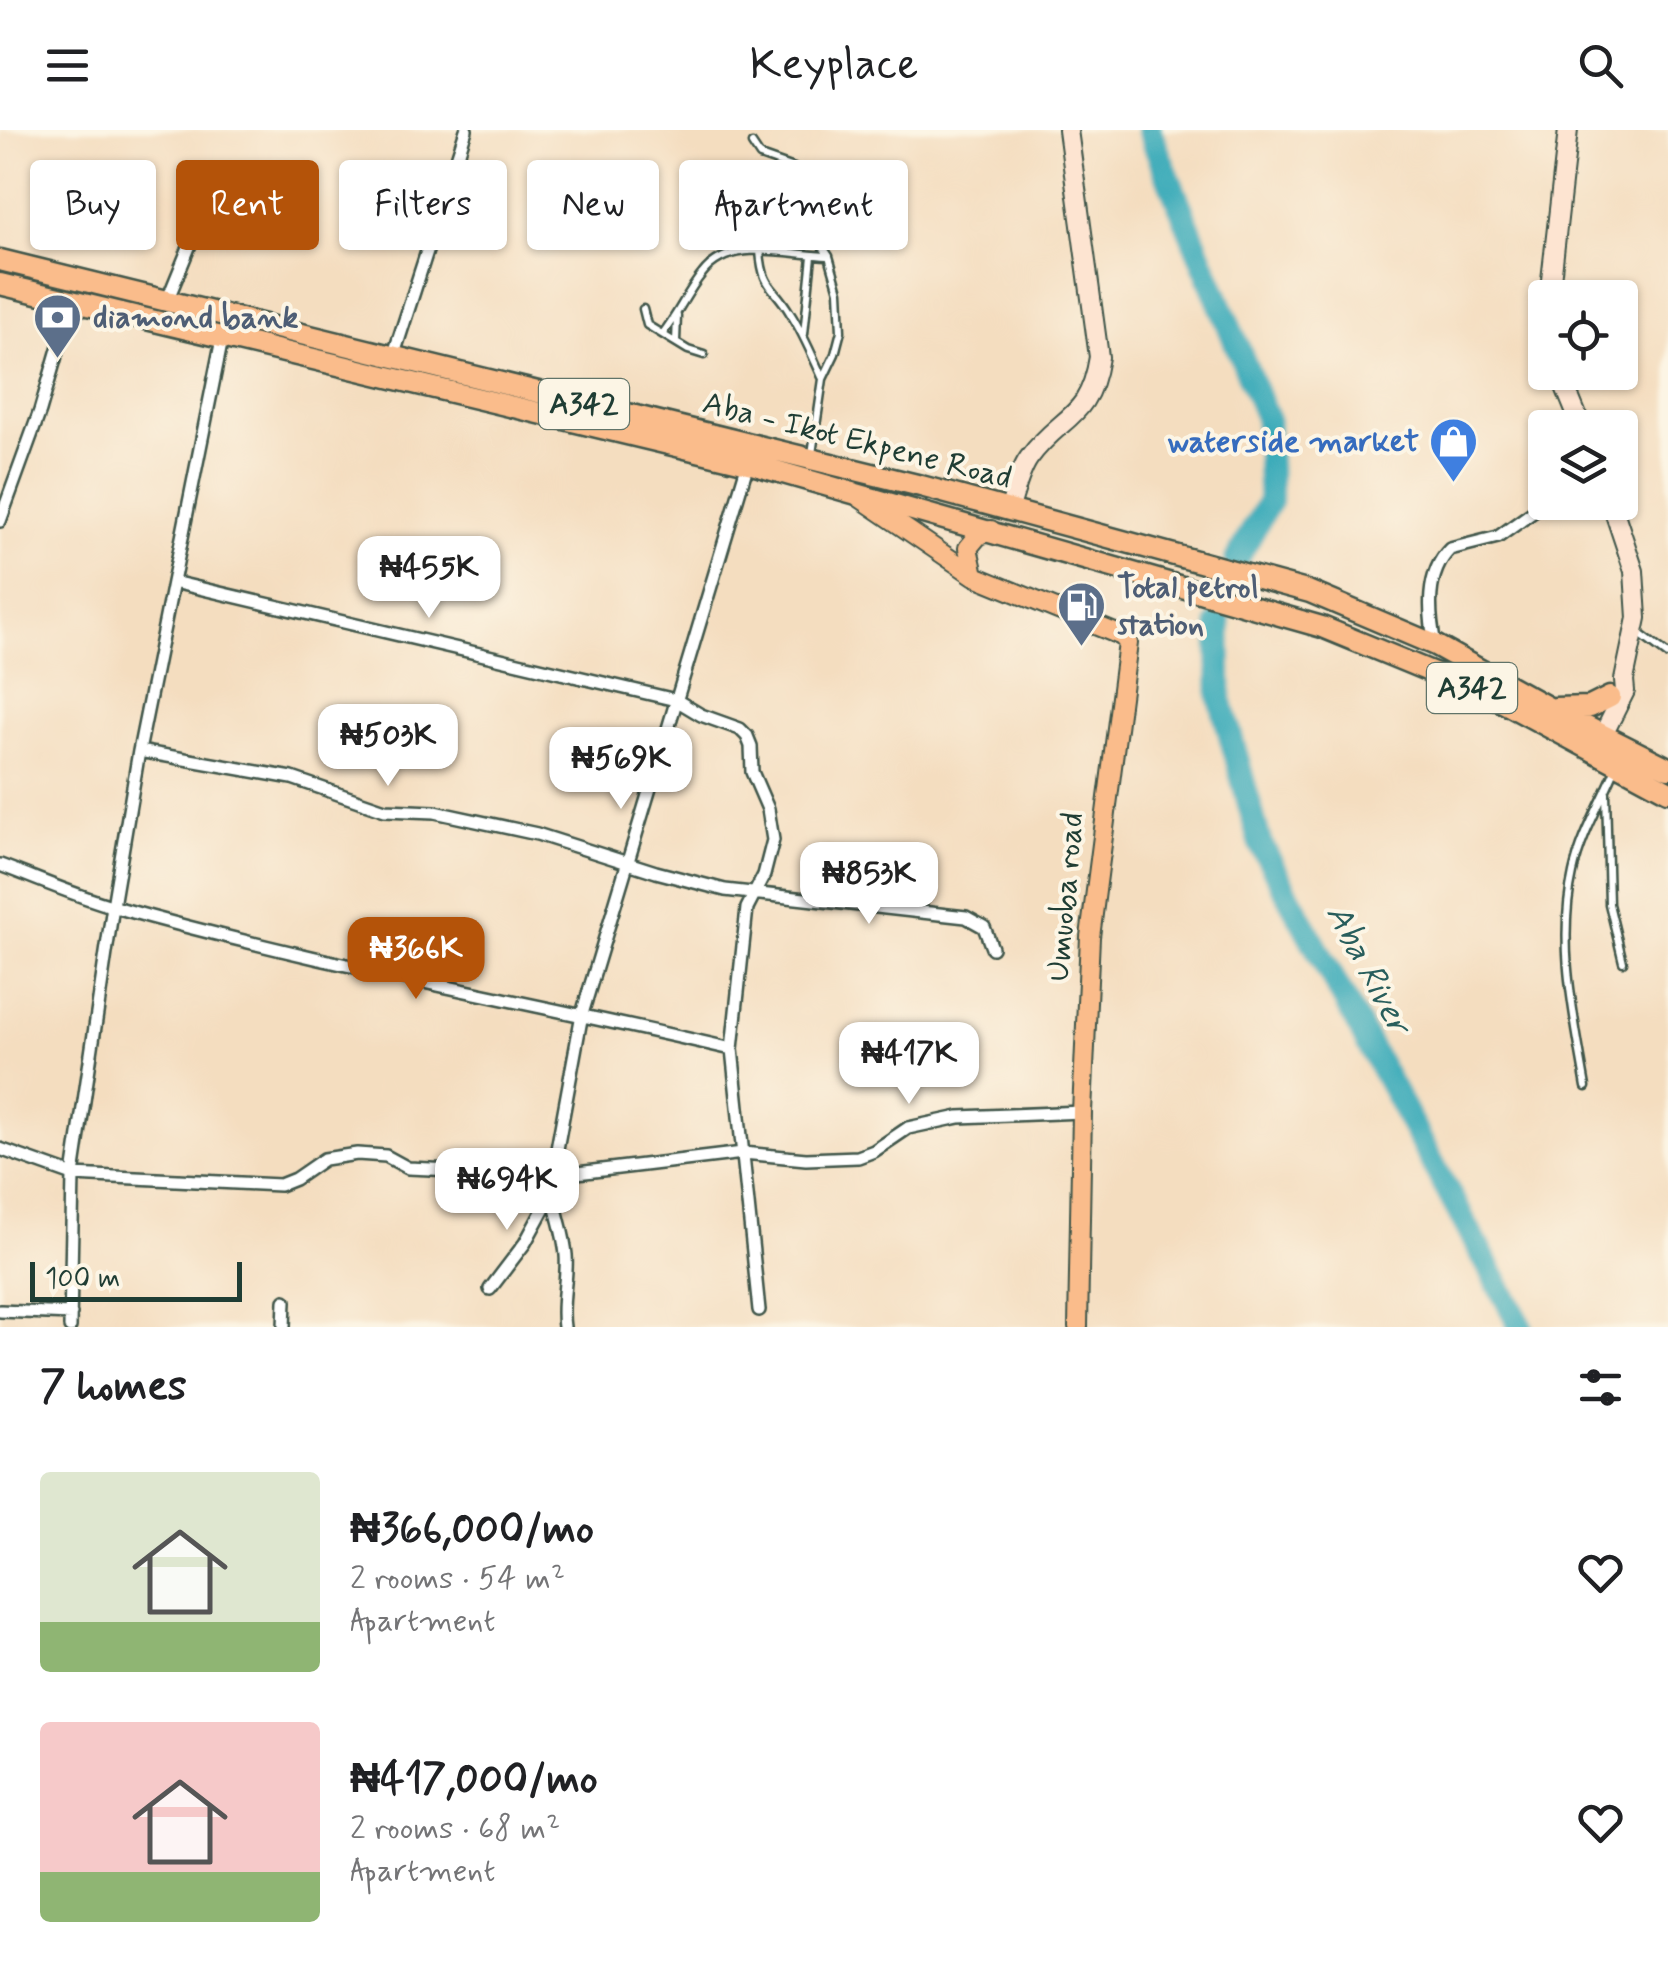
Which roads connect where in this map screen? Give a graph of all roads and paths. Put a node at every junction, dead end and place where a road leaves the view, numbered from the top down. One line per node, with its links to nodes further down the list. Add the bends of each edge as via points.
1 (466, 130): 21 (street)
2 (1068, 130): 26 (street, via 1100,357 1094,386 1078,411 1032,454)
3 (1568, 130): 10 (street)
4 (752, 144): 8 (lane, via 760,156 811,179 812,232)
5 (188, 250): 13 (street)
6 (760, 251): 7 (lane); 15 (lane, via 724,255 710,264); 17 (lane, via 767,286)
7 (812, 256): 8 (lane); 17 (lane)
8 (829, 256): 22 (lane, via 840,291 841,330)
9 (0, 260): 13 (highway, Aba - Ikot Ekpene Road / A342)
10 (1551, 280)
11 (0, 284): 12 (highway, Aba - Ikot Ekpene Road / A342)
12 (72, 302): 18 (highway, Aba - Ikot Ekpene Road / A342); 29 (street)
13 (167, 302): 21 (highway, Aba - Ikot Ekpene Road / A342)
14 (643, 310): 16 (lane, via 647,324)
15 (678, 315): 16 (lane); 19 (lane)
16 (664, 333): 19 (lane)
17 (804, 336): 22 (lane)
18 (222, 339): 24 (highway, Aba - Ikot Ekpene Road / A342); 32 (street)
19 (676, 342): 20 (lane)
20 (704, 355)
21 (393, 357): 23 (highway, Aba - Ikot Ekpene Road / A342)
22 (823, 379): 23 (lane)
23 (812, 460): 26 (highway, Aba - Ikot Ekpene Road / A342)
24 (748, 462): 25 (highway, Aba - Ikot Ekpene Road / A342); 38 (street)
25 (854, 494): 30 (highway, Aba - Ikot Ekpene Road / A342); 31 (main road, Umuoba road)
26 (1009, 510): 34 (highway, Aba - Ikot Ekpene Road / A342, via 1343,603)
27 (1528, 516): 34 (street, via 1498,538 1444,554 1429,604)
28 (1617, 520): 33 (street, via 1634,571)
29 (0, 521)
30 (991, 530): 31 (main road, via 968,548); 40 (highway, Aba - Ikot Ekpene Road / A342, via 1322,627)
31 (974, 576): 55 (main road, Umuoba road, via 1128,643 1090,937)
32 (172, 582): 38 (street); 41 (street)
33 (1635, 631): 35 (lane); 36 (street)
34 (1435, 645): 39 (highway, Aba - Ikot Ekpene Road / A342)
35 (1668, 655)
36 (1624, 680): 37 (street); 40 (street, via 1621,704)
37 (1610, 697): 39 (highway, via 1590,707); 40 (street)
38 (676, 700): 46 (street); 48 (street, via 740,729 752,746 752,772 773,840)
39 (1549, 708): 40 (highway, Aba - Ikot Ekpene Road / A342)
40 (1595, 740): 42 (highway, Aba - Ikot Ekpene Road / A342); 43 (highway, Aba - Ikot Ekpene Road / A342)
41 (139, 752): 46 (street, via 292,778 385,810 452,816); 49 (street)
42 (1618, 764): 44 (lane); 45 (highway, Aba - Ikot Ekpene Road / A342)
43 (1668, 768)
44 (1606, 791): 51 (lane, via 1609,904); 54 (lane, via 1573,870 1568,910 1566,973)
45 (1668, 791)
46 (628, 861): 48 (street); 52 (street)
47 (0, 865): 49 (street)
48 (756, 894): 50 (street, via 966,917 984,927); 53 (street, via 747,908)
49 (112, 906): 52 (street, via 411,980); 58 (street)
50 (992, 948)
51 (1623, 962)
52 (582, 1014): 53 (street); 59 (street)
53 (732, 1049): 57 (street)
54 (1586, 1088)
55 (1082, 1112): 57 (street, via 959,1117 908,1128 858,1157); 68 (main road, Umuoba road)
56 (0, 1149): 58 (street)
57 (743, 1153): 59 (street); 64 (street)
58 (74, 1175): 59 (street, via 280,1185 324,1159 368,1154 408,1168); 65 (street)
59 (552, 1176): 60 (street)
60 (552, 1194): 61 (street); 67 (street, via 565,1250)
61 (490, 1289)
62 (285, 1301): 66 (street)
63 (0, 1310): 65 (street)
64 (759, 1310)
65 (70, 1321)
66 (284, 1327)
67 (564, 1327)
68 (1078, 1327)

